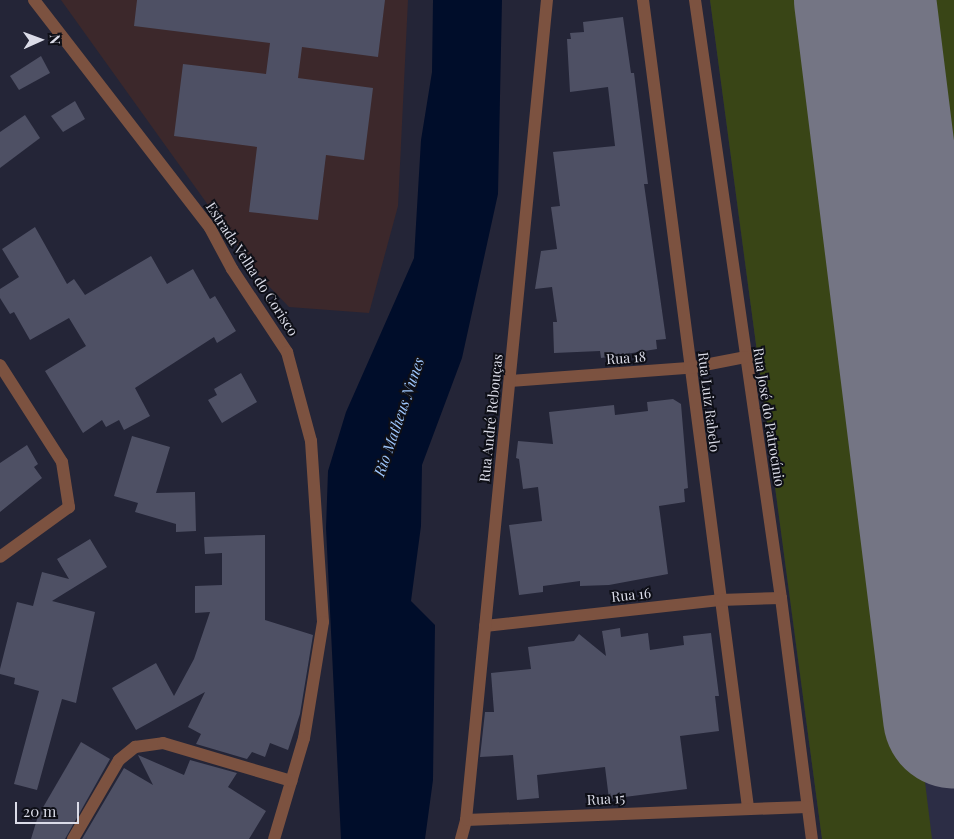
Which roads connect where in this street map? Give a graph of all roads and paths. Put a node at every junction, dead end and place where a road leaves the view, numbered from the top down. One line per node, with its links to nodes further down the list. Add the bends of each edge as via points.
1 (34, 0): 13 (street, Estrada Velha do Corisco, via 210,228 232,268 288,352 311,441 323,622 304,738)
2 (547, 0): 8 (street, Rua André Rebouças)
3 (643, 0): 7 (street, Rua Luiz Rabelo)
4 (695, 0): 5 (street, Rua José do Patrocínio)
5 (744, 357): 7 (street, Rua 18); 10 (street, Rua José do Patrocínio)
6 (0, 365): 9 (street, via 62,462 69,507)
7 (690, 368): 8 (street, Rua 18); 11 (street, Rua Luiz Rabelo)
8 (510, 382): 12 (street, Rua André Rebouças)
9 (0, 557)
10 (781, 598): 11 (street, Rua 16); 15 (street, Rua José do Patrocínio)
11 (720, 600): 12 (street, Rua 16); 14 (street, Rua Luiz Rabelo)
12 (485, 626): 16 (street, Rua André Rebouças)
13 (291, 781): 17 (street, via 163,743 135,747 119,760); 18 (street, Estrada Velha do Corisco)
14 (748, 807): 15 (street, Rua 15); 16 (street, Rua 15)
15 (807, 807): 20 (street, Rua José do Patrocínio)
16 (466, 820): 19 (street, Rua André Rebouças)
17 (73, 839)
18 (274, 839)
19 (461, 839)
20 (812, 839)

